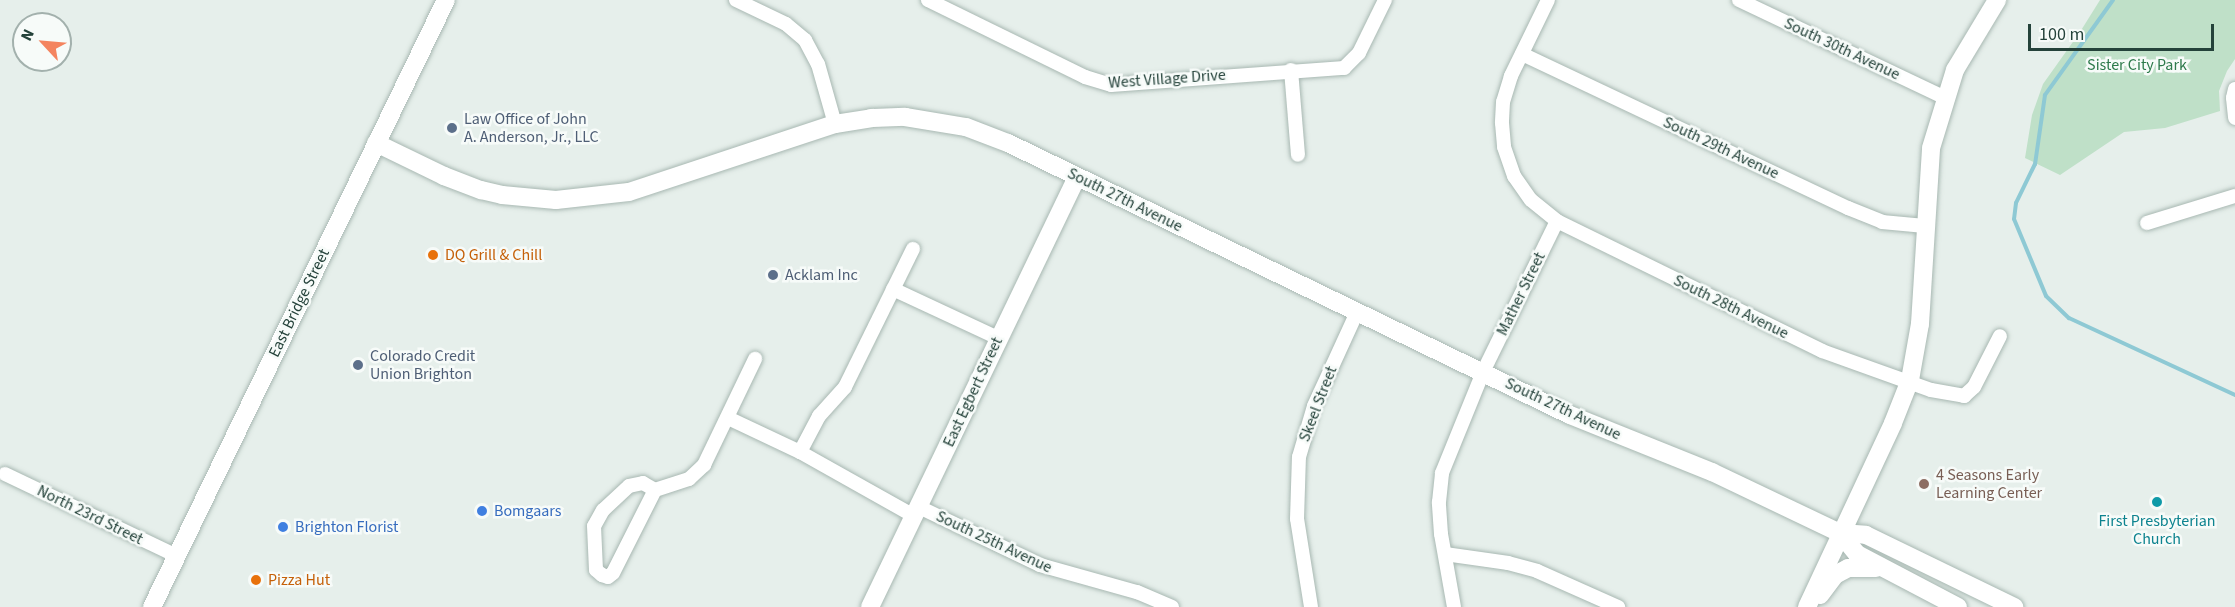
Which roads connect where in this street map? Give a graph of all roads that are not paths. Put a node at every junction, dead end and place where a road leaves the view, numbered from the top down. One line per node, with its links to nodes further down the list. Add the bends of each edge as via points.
1 (446, 0): 14 (main road, East Bridge Street)
2 (736, 0): 13 (street, via 786,24 805,40 818,64)
3 (928, 0): 9 (street, West Village Drive, via 1101,83)
4 (1385, 0): 9 (street, West Village Drive, via 1359,53 1348,66)
5 (1548, 0): 8 (street)
6 (1739, 0): 11 (street, South 30th Avenue)
7 (1997, 0): 11 (main road, via 1969,44)
8 (1522, 54): 18 (street, via 1503,102 1504,147 1522,189); 20 (street, South 29th Avenue, via 1848,208 1882,222)
9 (1291, 70): 15 (street)
10 (2235, 89): 12 (street)
11 (1945, 98): 20 (main road, via 1931,148)
12 (2235, 118)
13 (835, 124): 14 (main road, South 27th Avenue, via 629,192 575,200 536,200 481,190); 16 (main road, South 27th Avenue, via 890,118 945,122 994,137)
14 (376, 143): 36 (main road, East Bridge Street)
15 (1298, 155)
16 (1077, 177): 23 (main road, South 27th Avenue); 25 (main road, East Egbert Street)
17 (2235, 196): 19 (street)
18 (1557, 221): 27 (street, Mather Street); 28 (street, South 28th Avenue, via 1822,351)
19 (2147, 223)
20 (1925, 226): 28 (main road, via 1919,335)
21 (913, 249): 22 (street)
22 (893, 289): 25 (street); 30 (street, via 845,387 819,416)
23 (1357, 312): 27 (main road, South 27th Avenue); 41 (street, Skeel Street, via 1314,406 1299,457 1297,519)
24 (2000, 336): 28 (street, South 28th Avenue, via 1974,387 1964,396 1930,390)
25 (998, 338): 33 (main road, East Egbert Street)
26 (755, 359): 29 (street)
27 (1483, 372): 34 (main road, South 27th Avenue, via 1570,416 1712,472); 35 (street, Mather Street, via 1442,472 1439,502)
28 (1910, 380): 34 (main road)
29 (728, 418): 30 (street, South 25th Avenue); 32 (street, via 696,474)
30 (800, 452): 33 (street, South 25th Avenue)
31 (5, 474): 36 (street, North 23rd Street)
32 (656, 490): 32 (street, via 643,483 629,486 603,510 594,526 596,570 602,575 608,577 613,573)
33 (916, 511): 39 (main road, East Egbert Street); 40 (street, South 25th Avenue, via 1040,565 1137,592)
34 (1840, 533): 37 (main road, South 27th Avenue, via 1857,554); 44 (main road); 46 (main road, South 27th Avenue, via 1866,535)
35 (1445, 554): 42 (street, Mather Street); 43 (street, via 1537,571)
36 (177, 556): 38 (main road, East Bridge Street)
37 (1887, 570): 44 (main road, via 1858,566 1841,571); 45 (main road, South 27th Avenue)
38 (157, 605)
39 (870, 607)
40 (1172, 607)
41 (1311, 607)
42 (1454, 607)
43 (1618, 607)
44 (1809, 607)
45 (1958, 607)
46 (2014, 607)

